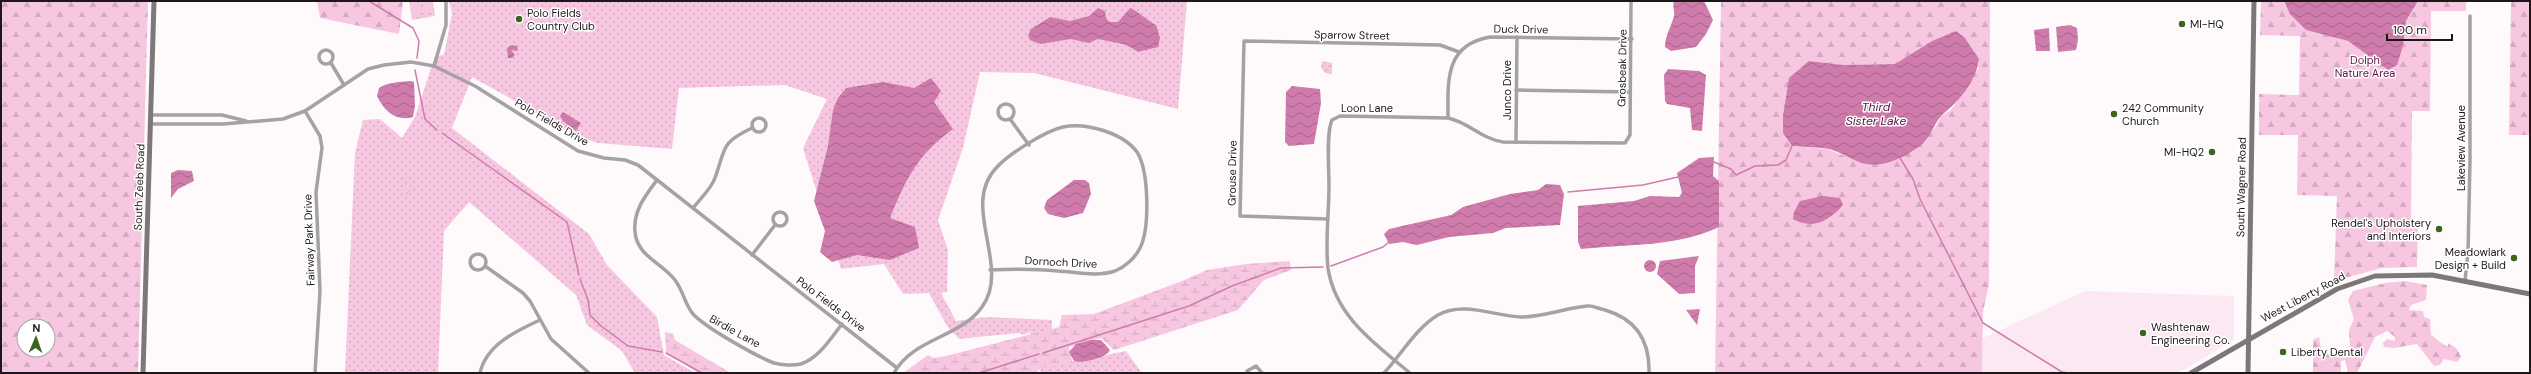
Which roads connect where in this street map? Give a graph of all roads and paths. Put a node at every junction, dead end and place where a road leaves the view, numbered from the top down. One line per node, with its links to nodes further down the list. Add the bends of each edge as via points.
1 (154, 1): 16 (main road, South Zeeb Road)
2 (446, 1): 11 (street, via 446,25)
3 (1631, 1): 7 (street, Grosbeak Drive)
4 (2254, 1): 38 (main road, South Wagner Road)
5 (2470, 16): 34 (street, Lakeview Avenue, via 2470,161)
6 (1517, 37): 7 (street, Duck Drive); 9 (street, Duck Drive, via 1483,38); 13 (street, Junco Drive)
7 (1632, 39): 14 (street, Grosbeak Drive)
8 (1244, 41): 9 (street, Sparrow Street, via 1440,45); 29 (street, Grouse Drive, via 1240,216)
9 (1459, 52): 18 (street, via 1449,75)
10 (331, 63): 10 (street, via 334,54 328,49 323,50 319,56 320,60 324,64); 12 (street)
11 (434, 66): 12 (street, Polo Fields Drive, via 411,62 384,65 368,70); 27 (street, Polo Fields Drive, via 475,86 578,151 598,157 625,160 638,165)
12 (344, 85): 15 (street, Polo Fields Drive)
13 (1516, 90): 14 (street); 25 (street, Junco Drive)
14 (1630, 92): 24 (street, Grosbeak Drive)
15 (305, 111): 20 (street, Polo Fields Drive, via 283,119); 43 (street, Fairway Park Drive, via 320,136 322,148 316,192 320,291)
16 (151, 115): 17 (street, Polo Fields Drive); 21 (main road, South Zeeb Road)
17 (215, 115): 20 (street, Polo Fields Drive); 22 (street)
18 (1448, 118): 25 (street, Loon Lane, via 1492,141); 29 (street, Loon Lane, via 1340,116 1332,120)
19 (1010, 119): 19 (street, via 1013,109 1010,105 1002,105 999,108 999,116); 26 (street)
20 (249, 122): 22 (street, Polo Fields Drive)
21 (151, 124): 22 (street, Polo Fields Drive); 42 (main road, South Zeeb Road)
22 (215, 124)
23 (752, 128): 23 (street, via 762,132 766,122 758,118 752,123); 28 (street, via 728,143 722,152 715,179)
24 (1630, 135): 25 (street, Loon Lane, via 1625,143)
25 (1516, 142)
26 (1029, 145): 33 (street, Dornoch Drive, via 996,168 985,186 983,211); 33 (street, Dornoch Drive, via 1052,131 1075,126 1113,134 1130,143 1143,163 1145,177 1145,229 1140,247 1125,265 1104,273)
27 (657, 180): 28 (street, Polo Fields Drive); 37 (street, Birdie Lane, via 637,211 637,240 652,261 675,280 692,313 705,325 774,363 788,365 800,364 810,359 821,350)
28 (693, 208): 31 (street, Polo Fields Drive)
29 (1328, 219): 39 (street, Loon Lane, via 1328,267 1335,294 1359,330)
30 (775, 225): 30 (street, via 784,225 787,221 785,214 774,214 772,221); 31 (street)
31 (752, 255): 37 (street, Polo Fields Drive)
32 (485, 266): 32 (street, via 485,258 482,255 474,255 471,259 474,268 481,269); 36 (street, via 523,293)
33 (990, 270): 40 (street, Dornoch Drive, via 992,278 988,298 974,316 908,355)
34 (2465, 281): 35 (main road, West Liberty Road); 38 (main road, West Liberty Road, via 2405,273 2361,279 2337,289)
35 (2530, 294)
36 (540, 320): 44 (street, via 510,336 492,350 481,366); 45 (street, via 551,339 562,351)
37 (842, 324): 40 (street, Polo Fields Drive)
38 (2249, 339): 51 (main road, West Liberty Road); 52 (main road, South Wagner Road)
39 (1395, 361): 48 (street); 49 (street, Loon Lane); 50 (street, via 1418,333 1438,315 1465,308 1521,317 1538,316 1588,306 1620,315 1640,331 1649,356)
40 (897, 368): 46 (street, Dornoch Drive)
41 (1248, 372): 47 (street, via 1256,366)
42 (143, 373)
43 (315, 373)
44 (480, 373)
45 (589, 373)
46 (894, 373)
47 (1262, 373)
48 (1384, 373)
49 (1410, 373)
50 (1648, 373)
51 (2191, 373)
52 (2248, 373)

